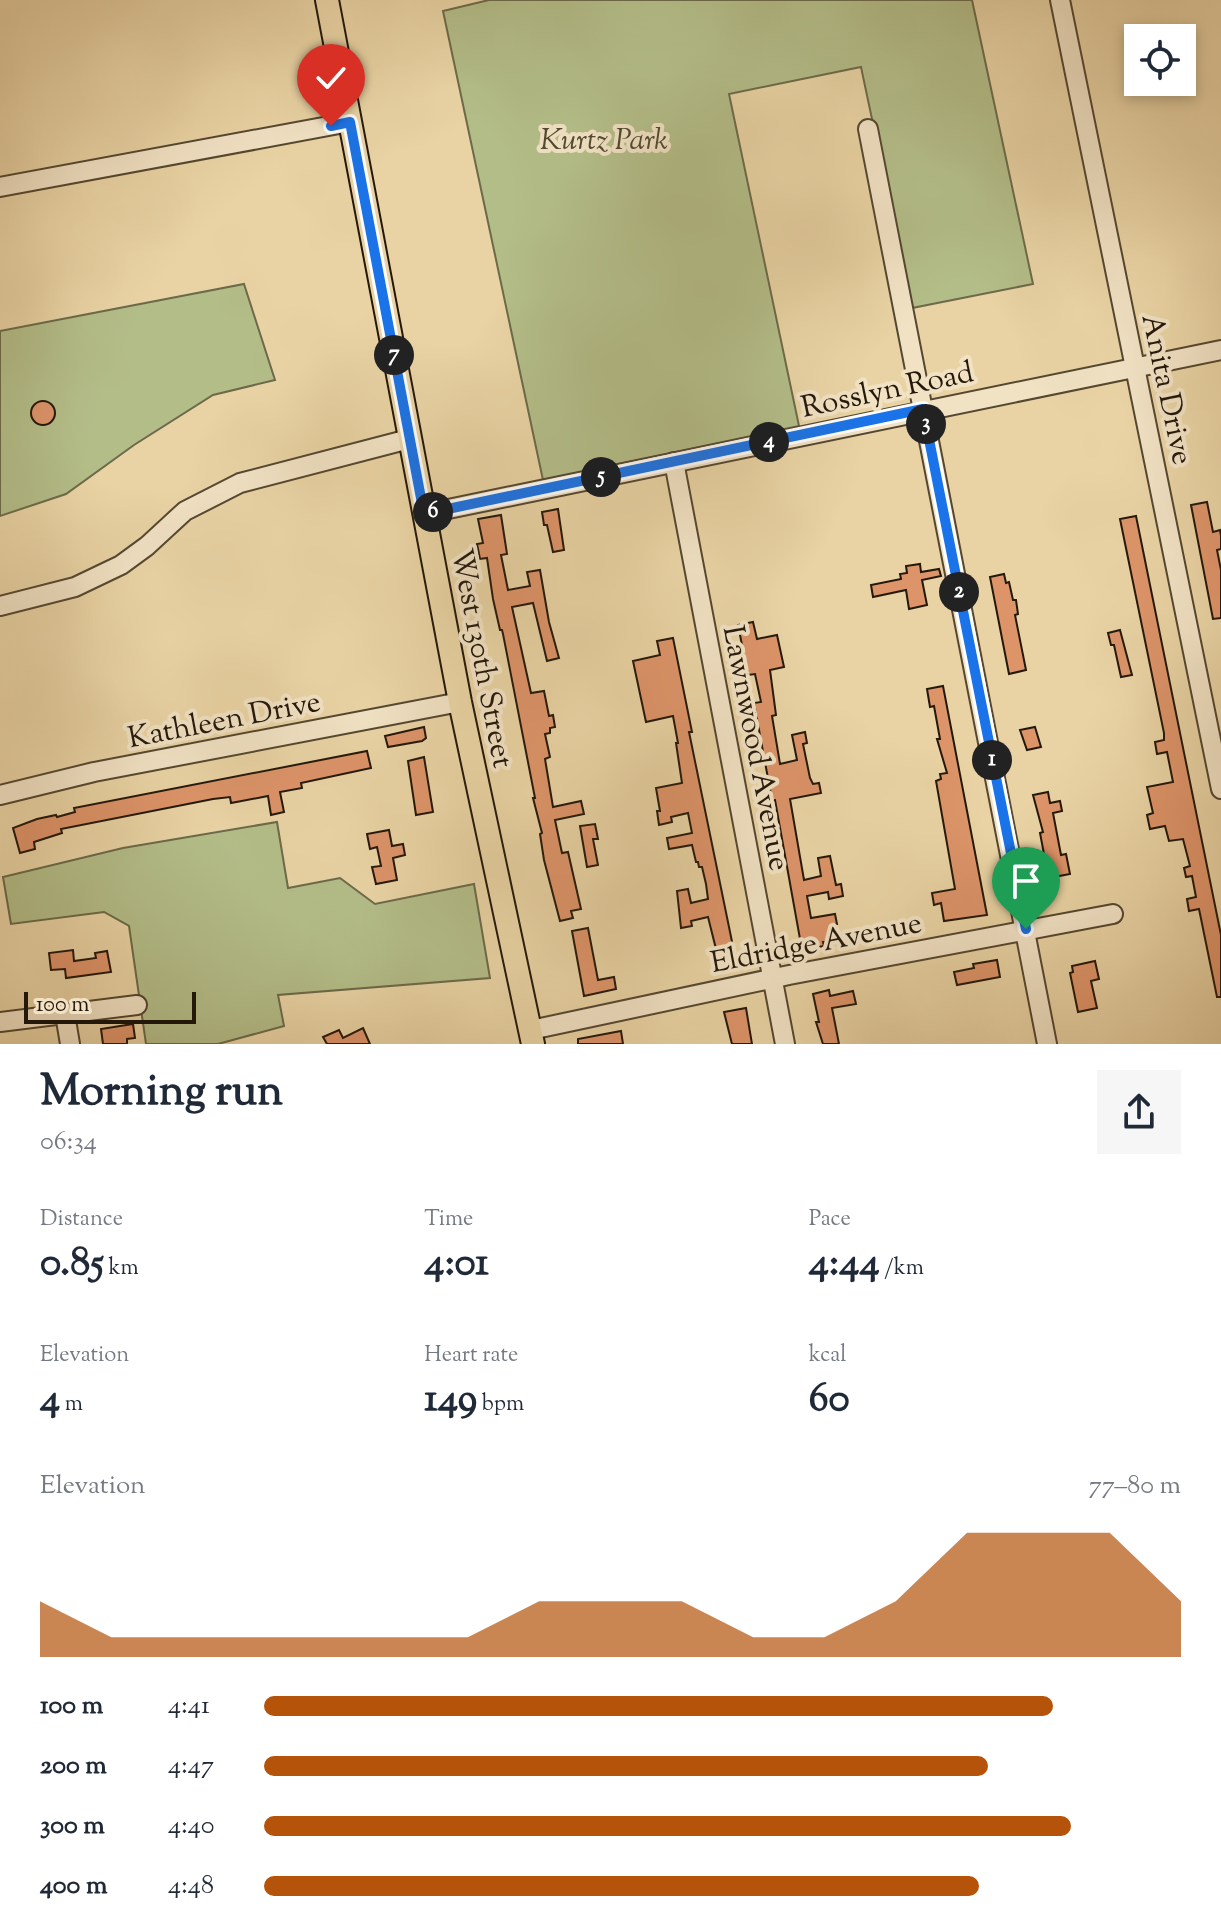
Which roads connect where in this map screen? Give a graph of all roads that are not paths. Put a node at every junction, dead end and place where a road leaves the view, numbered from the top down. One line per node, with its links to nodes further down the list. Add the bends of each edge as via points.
1 (327, 0): 3 (main road, West 130th Street)
2 (1060, 0): 7 (street, Anita Drive)
3 (350, 122): 5 (street); 9 (main road, West 130th Street)
4 (868, 129): 8 (street)
5 (0, 187)
6 (1221, 350): 7 (street, Rosslyn Road)
7 (1135, 368): 8 (street, Rosslyn Road); 14 (street, Anita Drive)
8 (923, 409): 10 (street, Rosslyn Road); 17 (street)
9 (409, 439): 11 (main road, West 130th Street); 12 (street, via 240,483 185,511 121,565 75,587)
10 (674, 462): 11 (street, Rosslyn Road); 18 (street, Lawnwood Avenue)
11 (424, 514): 13 (main road, West 130th Street)
12 (0, 606)
13 (460, 702): 15 (street, Kathleen Drive); 22 (main road, West 130th Street)
14 (1221, 789)
15 (0, 795)
16 (1113, 914): 17 (street, Eldridge Avenue)
17 (1026, 929): 18 (street, Eldridge Avenue); 25 (street)
18 (772, 979): 22 (street, Eldridge Avenue); 24 (street, Lawnwood Avenue)
19 (137, 1005): 20 (street)
20 (65, 1014): 21 (street); 23 (street)
21 (0, 1022)
22 (532, 1037)
23 (70, 1044)
24 (785, 1044)
25 (1047, 1044)

